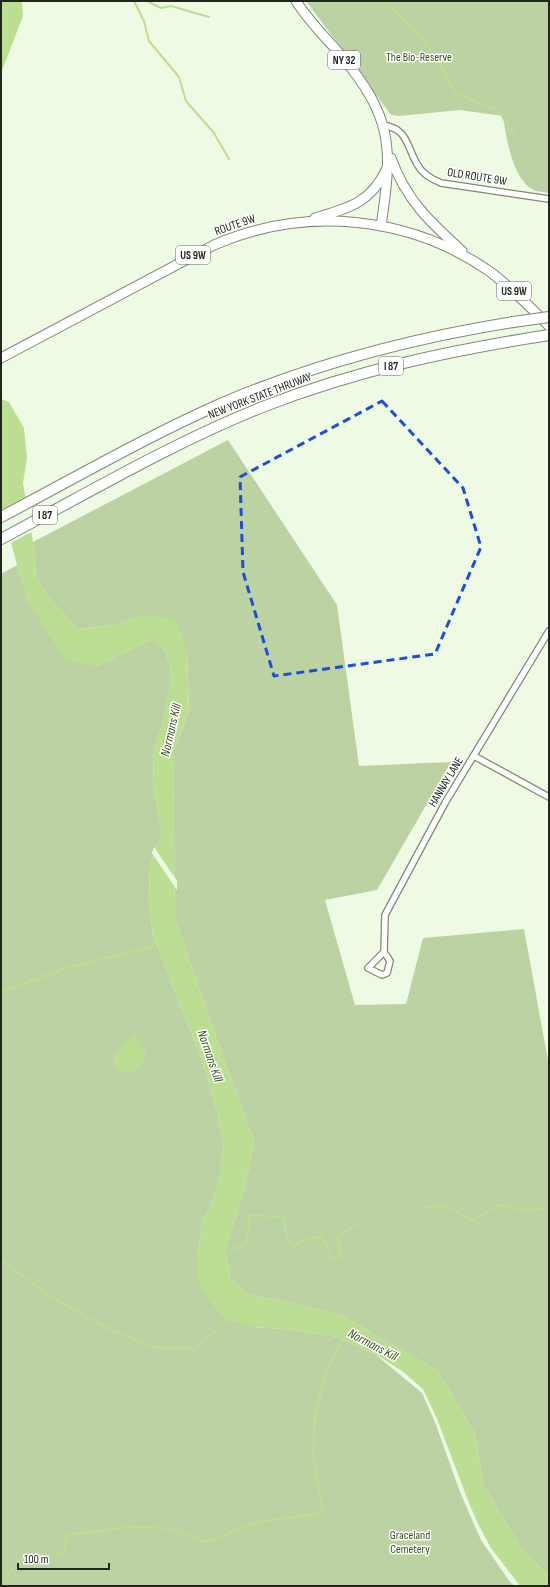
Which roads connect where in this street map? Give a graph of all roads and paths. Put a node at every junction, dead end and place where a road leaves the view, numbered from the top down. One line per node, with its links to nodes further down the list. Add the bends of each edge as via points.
1 (296, 1): 2 (main road, NY 32, via 364,86)
2 (383, 125): 3 (main road, NY 32); 5 (street, OLD ROUTE 9W, via 394,127 401,132 420,169 441,183)
3 (388, 149): 4 (main road, NY 32); 8 (main road, NY 32, via 401,184 416,206)
4 (389, 164): 6 (main road, via 376,188 364,200); 7 (main road, NY 32)
5 (549, 199)
6 (302, 222): 7 (main road, ROUTE 9W / US 9W, via 334,221); 12 (main road, ROUTE 9W / US 9W, via 257,229 214,245)
7 (381, 226): 8 (main road, ROUTE 9W / US 9W, via 430,240)
8 (474, 261): 10 (main road, US 9W, via 511,289)
9 (549, 316): 13 (highway, NEW YORK STATE THRUWAY / I 87, bridge, via 407,342 299,374 197,415)
10 (549, 326)
11 (549, 335): 14 (highway, NEW YORK STATE THRUWAY / I 87, via 411,360 286,399 186,441)
12 (4, 356)
13 (1, 517)
14 (1, 539)
15 (549, 631): 16 (street, HANNAY LANE)
16 (474, 756): 17 (street); 18 (street, HANNAY LANE, via 445,803 385,915)
17 (549, 797)
18 (384, 952)

